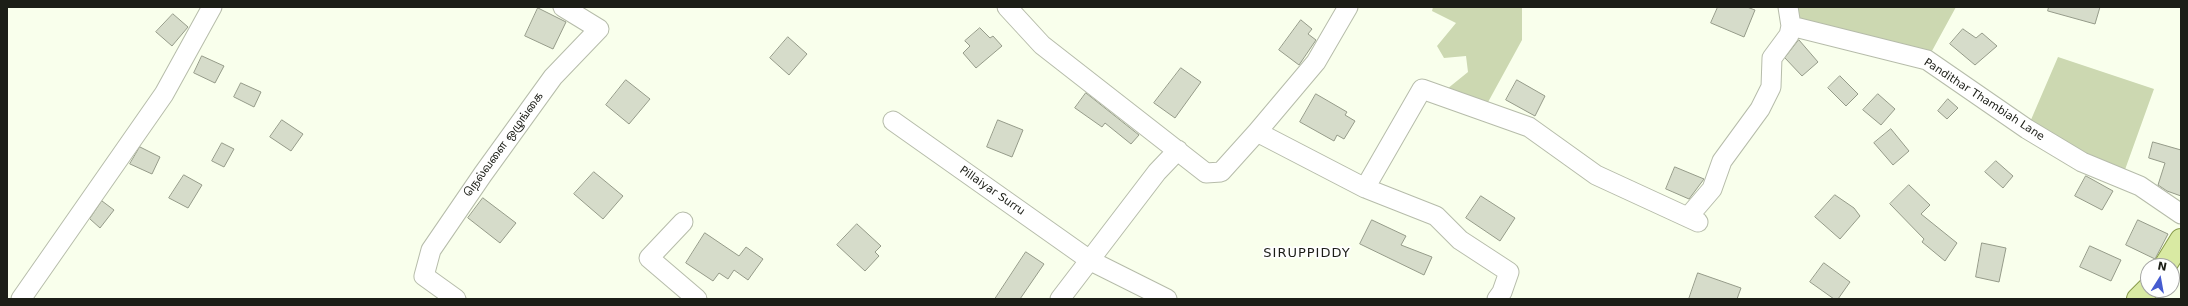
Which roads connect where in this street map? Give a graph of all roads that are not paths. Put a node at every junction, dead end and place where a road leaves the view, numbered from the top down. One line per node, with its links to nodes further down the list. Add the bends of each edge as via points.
1 (212, 7): 16 (street, via 164,94)
2 (563, 7): 17 (street, நெல்வளை ஒழுங்கை, via 599,29 553,77 482,174 431,250 424,276)
3 (1007, 7): 9 (street, via 1042,45)
4 (1348, 7): 8 (street, via 1316,62)
5 (1788, 7): 6 (street)
6 (1791, 26): 10 (street, via 1790,35 1772,58 1771,87 1760,108 1722,161 1712,188 1693,219 1596,175 1529,128 1422,89); 11 (street, Pandithar Thambiah Lane, via 1927,60 2026,129 2082,162 2140,186)
7 (893, 121): 15 (street, Pillaiyar Surru)
8 (1257, 132): 9 (street, via 1221,172 1206,173); 10 (street)
9 (1178, 150): 15 (street, via 1157,172)
10 (1365, 188): 21 (street, via 1436,216 1460,240 1509,272)
11 (2181, 214)
12 (683, 222): 18 (street, via 649,258)
13 (2181, 240): 14 (main road)
14 (2170, 258)
15 (1091, 261): 19 (street); 20 (street, Pillaiyar Surru)
16 (21, 299)
17 (456, 299)
18 (697, 299)
19 (1060, 299)
20 (1167, 299)
21 (1497, 299)

